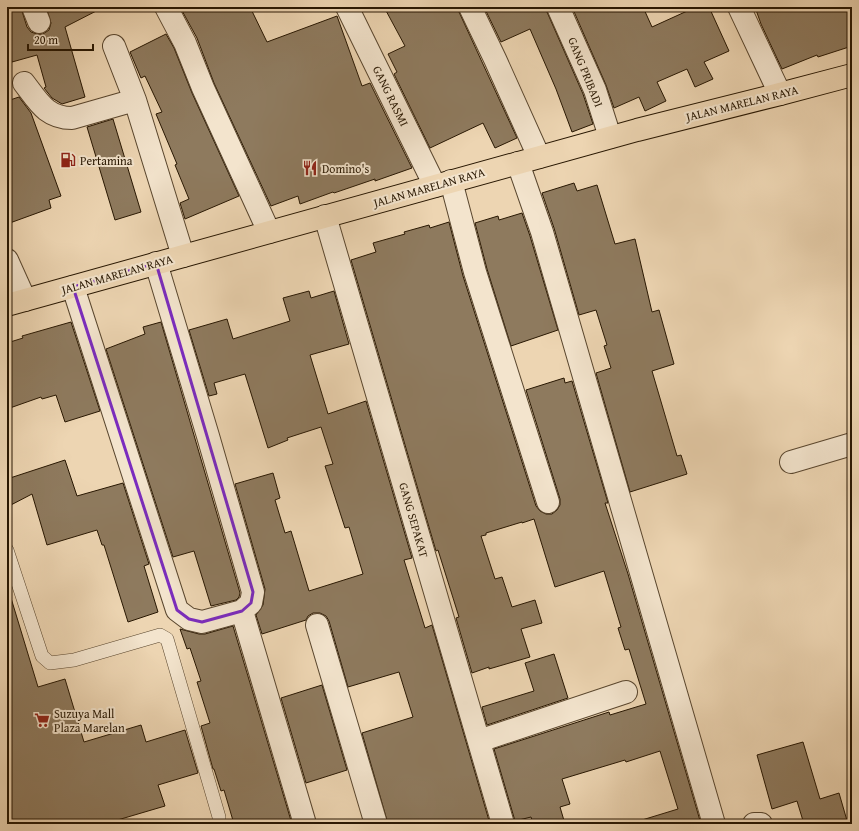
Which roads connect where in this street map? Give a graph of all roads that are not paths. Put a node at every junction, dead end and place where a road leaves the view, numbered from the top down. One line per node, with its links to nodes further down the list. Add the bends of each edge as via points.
1 (166, 7): 16 (street)
2 (347, 7): 14 (street, GANG RASMI)
3 (470, 7): 12 (street)
4 (558, 7): 11 (street, GANG PRIBADI, via 595,90)
5 (739, 7): 9 (street)
6 (114, 46): 10 (street)
7 (852, 74): 9 (main road, JALAN MARELAN RAYA)
8 (24, 83): 10 (street, via 47,111 67,118)
9 (780, 94): 11 (main road, JALAN MARELAN RAYA)
10 (135, 100): 17 (street)
11 (610, 137): 12 (main road, JALAN MARELAN RAYA)
12 (539, 157): 13 (main road, JALAN MARELAN RAYA)
13 (518, 163): 14 (main road, JALAN MARELAN RAYA); 34 (street, via 544,240)
14 (443, 184): 15 (main road, JALAN MARELAN RAYA); 24 (street, GANG RASMI, via 475,272)
15 (325, 216): 16 (main road, JALAN MARELAN RAYA); 29 (street, GANG SEPAKAT)
16 (269, 232): 17 (main road, JALAN MARELAN RAYA)
17 (183, 256): 19 (main road, JALAN MARELAN RAYA)
18 (7, 260): 21 (street)
19 (156, 263): 20 (main road, JALAN MARELAN RAYA); 26 (street, via 253,592 251,603)
20 (73, 286): 21 (main road, JALAN MARELAN RAYA); 26 (street, via 177,610 188,619 202,622)
21 (16, 303)
22 (852, 444): 23 (street)
23 (791, 462)
24 (548, 502)
25 (7, 550): 30 (lane, via 42,656 50,663 74,660 160,635 167,639)
26 (242, 611): 31 (street)
27 (317, 625): 32 (street)
28 (626, 692): 29 (street)
29 (479, 741): 33 (street, GANG SEPAKAT)
30 (219, 824)
31 (305, 824)
32 (376, 824)
33 (503, 824)
34 (714, 824)
35 (754, 824): 36 (street)
36 (761, 824)

